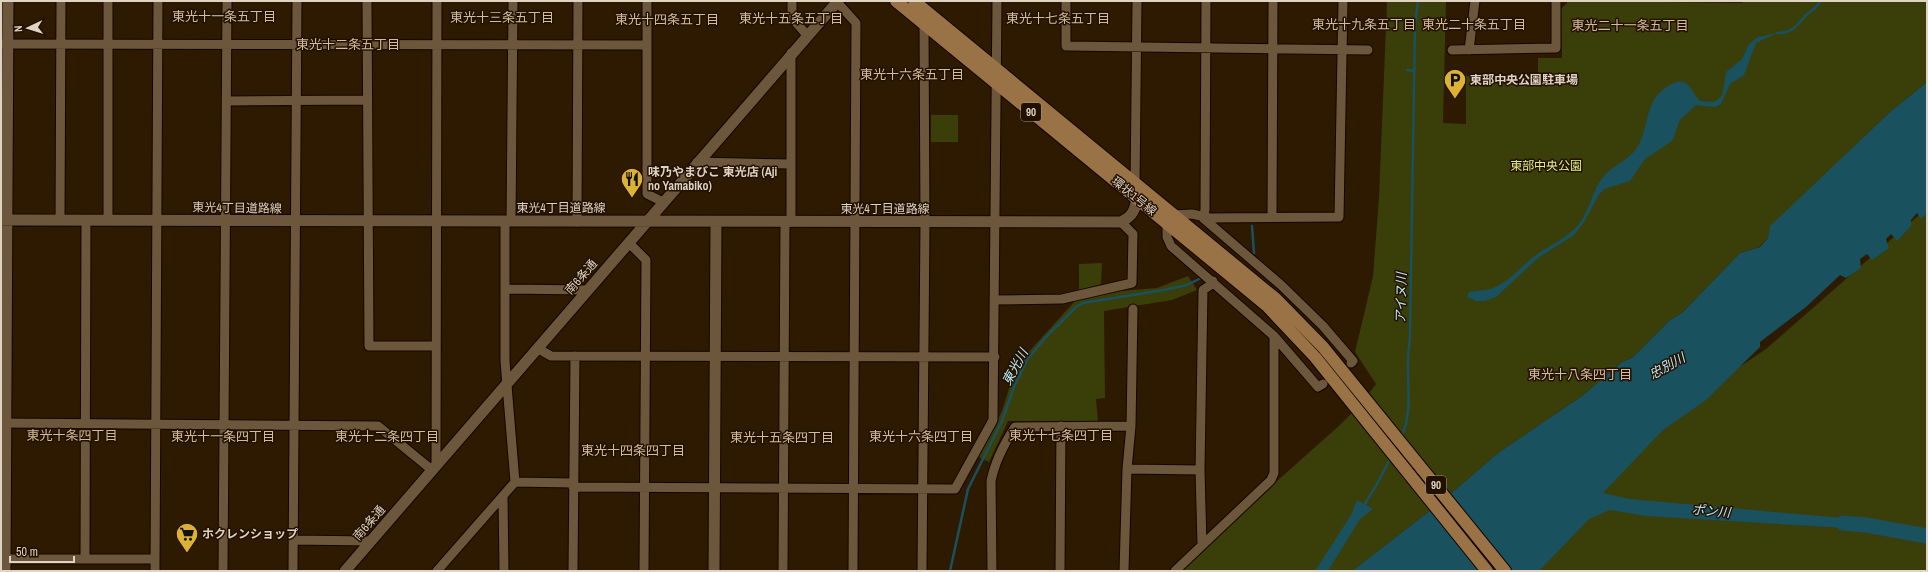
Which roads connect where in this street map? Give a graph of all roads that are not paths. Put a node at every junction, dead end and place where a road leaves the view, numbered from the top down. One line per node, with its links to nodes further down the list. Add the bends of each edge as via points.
1 (8, 1): 26 (street)
2 (60, 1): 27 (street)
3 (108, 1): 28 (street)
4 (158, 1): 30 (street)
5 (227, 1): 31 (street)
6 (298, 1): 29 (street)
7 (367, 1): 32 (street)
8 (437, 1): 33 (street)
9 (513, 1): 34 (street)
10 (578, 1): 36 (street)
11 (647, 1): 35 (street)
12 (792, 1): 25 (street, via 792,18)
13 (896, 1): 24 (main road, 環状1号線 / 90)
14 (914, 1): 24 (main road, 環状1号線 / 90)
15 (997, 1): 45 (street)
16 (1066, 1): 37 (street, via 1066,46)
17 (1136, 1): 37 (street)
18 (1206, 1): 38 (street)
19 (1273, 1): 39 (street)
20 (1343, 1): 40 (street)
21 (1475, 1): 43 (street)
22 (1556, 1): 43 (street, via 1556,48)
23 (837, 2): 25 (street, 南6条通); 72 (street, via 856,23)
24 (928, 20): 45 (main road, 環状1号線 / 90); 46 (main road, 環状1号線 / 90); 74 (street)
25 (808, 35): 44 (street, 南6条通)
26 (5, 44): 27 (street); 58 (street)
27 (60, 44): 28 (street); 59 (street)
28 (107, 44): 30 (street); 61 (street)
29 (297, 44): 31 (street); 32 (street); 47 (street)
30 (158, 45): 31 (street); 62 (street)
31 (227, 45): 49 (street)
32 (367, 45): 33 (street); 48 (street)
33 (436, 45): 34 (street); 67 (street)
34 (512, 45): 36 (street); 65 (street)
35 (647, 45): 36 (street); 54 (street, via 647,194)
36 (578, 46): 68 (street)
37 (1136, 49): 38 (street); 52 (street)
38 (1206, 49): 39 (street); 56 (street)
39 (1273, 49): 40 (street); 55 (street)
40 (1343, 50): 41 (street); 55 (street, via 1339,217)
41 (1368, 50)
42 (1452, 50): 43 (street)
43 (1470, 50)
44 (791, 53): 50 (street, 南6条通); 51 (street)
45 (997, 69): 46 (street); 52 (main road, 環状1号線 / 90)
46 (996, 84): 53 (main road, 環状1号線 / 90); 75 (street)
47 (297, 100): 48 (street); 49 (street); 66 (street)
48 (367, 100): 64 (street)
49 (226, 101): 63 (street)
50 (698, 162): 51 (street); 54 (street, 南6条通)
51 (791, 164): 71 (street)
52 (1135, 183): 53 (street); 57 (main road, 環状1号線 / 90)
53 (1137, 198): 57 (main road, 環状1号線 / 90); 73 (street, via 1134,212)
54 (663, 202): 69 (street, 南6条通)
55 (1272, 217): 56 (street)
56 (1204, 218): 57 (street, via 1192,214); 92 (street, via 1281,284 1323,326)
57 (1170, 219): 77 (street, via 1168,237 1171,246); 136 (main road, 環状1号線 / 90, via 1266,305 1314,357); 137 (main road, 環状1号線 / 90, via 1276,299 1323,347)
58 (4, 220): 59 (street, 東光4丁目道路線); 95 (street)
59 (60, 220): 60 (street, 東光4丁目道路線)
60 (86, 220): 61 (street, 東光4丁目道路線); 96 (street)
61 (108, 220): 62 (street, 東光4丁目道路線)
62 (157, 220): 63 (street, 東光4丁目道路線); 97 (street)
63 (226, 221): 66 (street, 東光4丁目道路線); 98 (street)
64 (368, 221): 66 (street, 東光4丁目道路線); 67 (street, 東光4丁目道路線); 83 (street, via 369,346)
65 (508, 221): 67 (street, 東光4丁目道路線); 68 (street, 東光4丁目道路線); 78 (street)
66 (296, 222): 99 (street)
67 (437, 222): 83 (street)
68 (577, 222): 69 (street, 東光4丁目道路線)
69 (646, 222): 70 (street, 東光4丁目道路線); 76 (street, 南6条通)
70 (716, 222): 71 (street, 東光4丁目道路線); 86 (street)
71 (788, 222): 72 (street, 東光4丁目道路線); 88 (street)
72 (856, 222): 74 (street, 東光4丁目道路線); 89 (street)
73 (1121, 222): 75 (street, 東光4丁目道路線); 80 (street, via 1133,234 1132,283 1062,299)
74 (925, 223): 75 (street, 東光4丁目道路線); 90 (street)
75 (995, 223): 80 (street)
76 (629, 243): 79 (street, 南6条通); 87 (street, via 646,260)
77 (1213, 281): 82 (street); 104 (street, via 1203,290)
78 (505, 289): 79 (street); 93 (street, via 505,361)
79 (587, 290): 84 (street, 南6条通)
80 (995, 300): 91 (street)
81 (1133, 309): 101 (street)
82 (1274, 336): 94 (street); 115 (street, via 1274,473 1271,480)
83 (436, 346): 102 (street)
84 (538, 348): 85 (street, via 551,356); 93 (street, 南6条通)
85 (575, 356): 87 (street); 106 (street)
86 (714, 356): 87 (street); 88 (street); 108 (street)
87 (645, 357): 107 (street)
88 (785, 357): 89 (street); 109 (street)
89 (854, 357): 90 (street); 110 (street)
90 (923, 357): 91 (street); 111 (street)
91 (995, 357): 111 (street, via 993,420 955,489)
92 (1352, 362)
93 (508, 382): 102 (street, 南6条通); 105 (street)
94 (1321, 386)
95 (4, 423): 96 (street); 116 (street)
96 (86, 424): 97 (street); 117 (street)
97 (155, 424): 98 (street); 118 (street)
98 (224, 424): 99 (street); 121 (street)
99 (294, 424): 102 (street, via 378,426); 113 (street)
100 (1061, 426): 101 (street); 132 (street, via 1015,427 1003,444 991,480); 133 (street)
101 (1131, 426): 103 (street)
102 (434, 467): 114 (street, 南6条通)
103 (1126, 469): 104 (street); 134 (street)
104 (1200, 470): 115 (street)
105 (515, 482): 106 (street); 112 (street)
106 (573, 485): 107 (street); 126 (street)
107 (644, 488): 108 (street); 127 (street)
108 (714, 489): 109 (street); 128 (street)
109 (783, 489): 110 (street); 129 (street)
110 (853, 489): 111 (street); 130 (street)
111 (922, 490): 131 (street)
112 (504, 497): 124 (street); 125 (street)
113 (293, 540): 114 (street); 122 (street)
114 (371, 541): 123 (street, 南6条通)
115 (1202, 545): 135 (street)
116 (5, 559): 117 (street); 119 (street)
117 (85, 559): 118 (street)
118 (155, 559): 120 (street)
119 (5, 571)
120 (155, 571)
121 (223, 571)
122 (293, 571)
123 (345, 571)
124 (437, 571)
125 (504, 571)
126 (573, 571)
127 (644, 571)
128 (714, 571)
129 (783, 571)
130 (853, 571)
131 (922, 571)
132 (992, 571)
133 (1060, 571)
134 (1124, 571)
135 (1175, 571)
136 (1487, 571)
137 (1504, 571)

